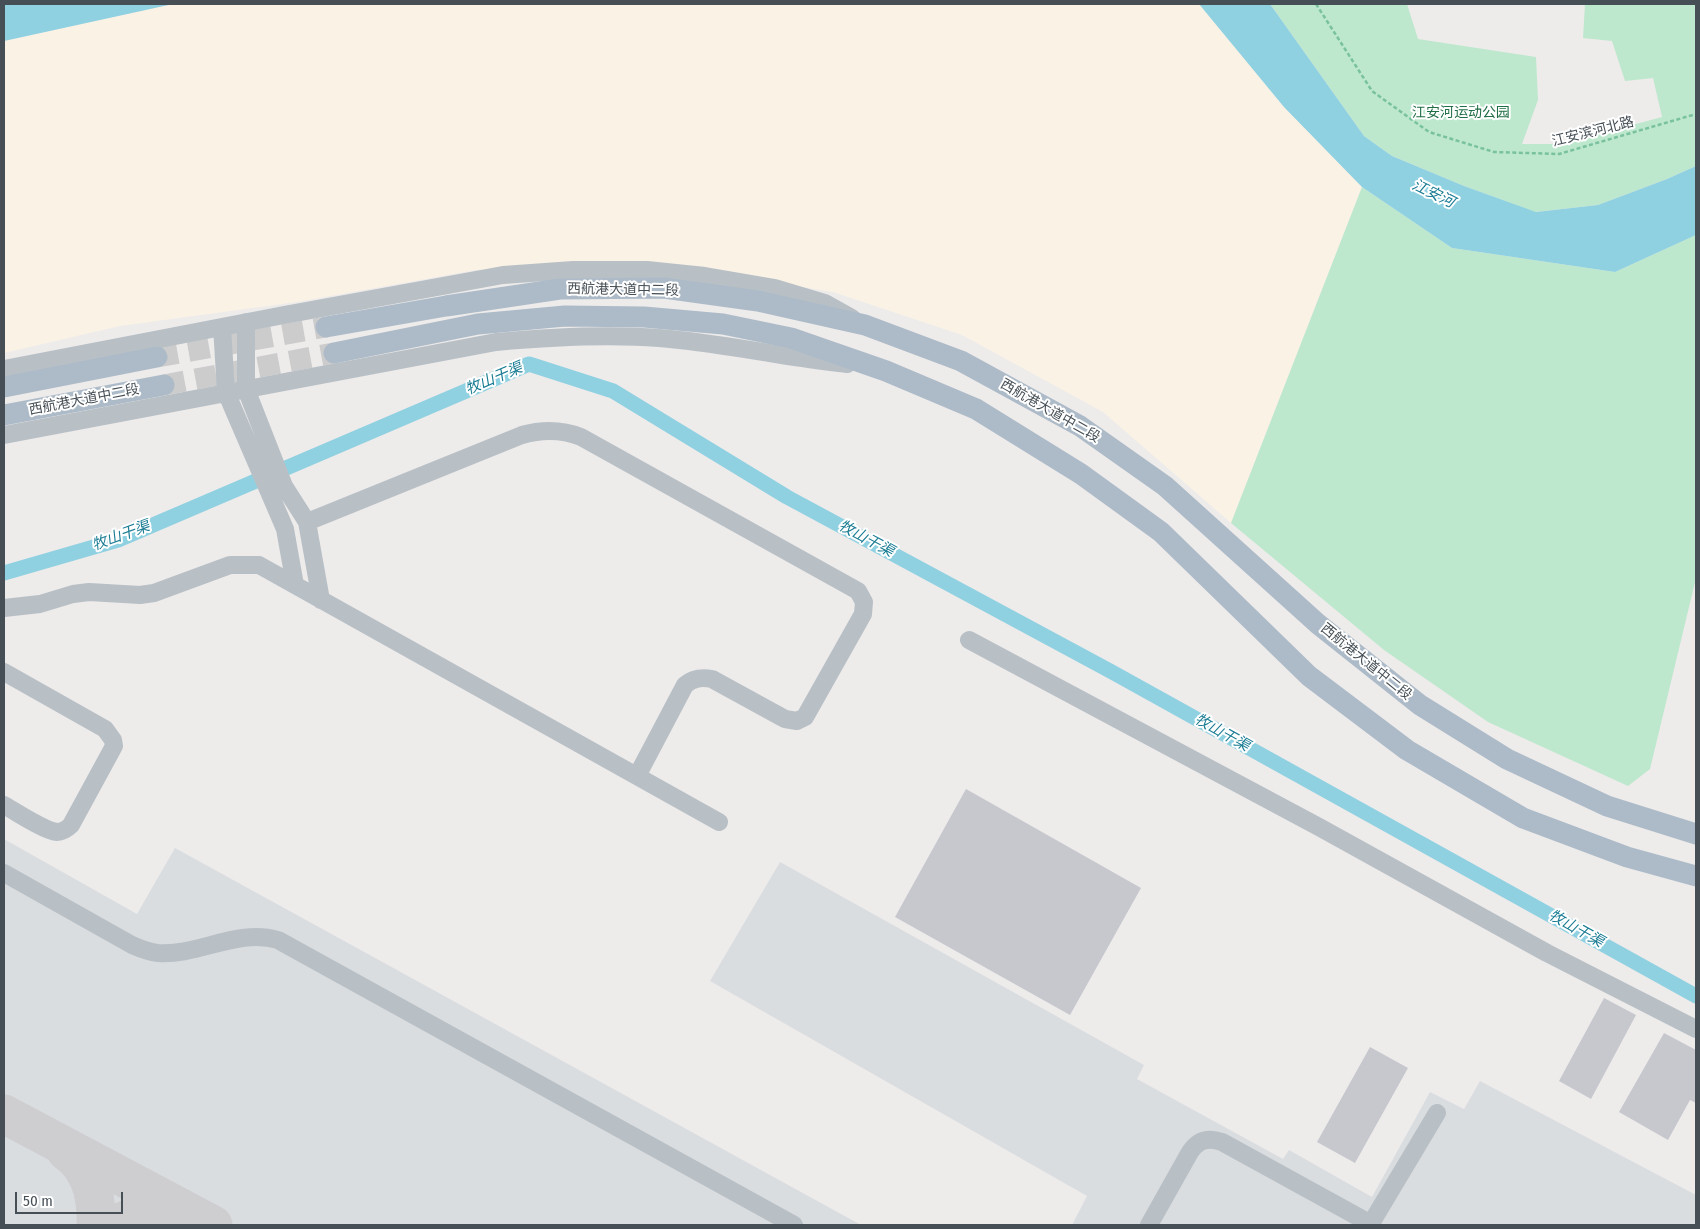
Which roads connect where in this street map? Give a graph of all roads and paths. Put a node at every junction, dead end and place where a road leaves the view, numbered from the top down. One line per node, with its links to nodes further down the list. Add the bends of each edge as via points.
1 (1316, 4): 2 (path, 江安滨河北路, via 1372,91 1429,132 1494,152 1559,154)
2 (1696, 114)
3 (246, 322): 4 (street, via 503,275 573,270 647,270 775,288 825,303); 5 (street); 13 (street)
4 (865, 325): 6 (main road, 西航港大道中二段, via 758,301 664,288 560,289); 28 (main road, 西航港大道中二段, via 961,360 1080,426 1165,486 1318,624 1420,705 1507,759 1607,806)
5 (222, 327): 10 (street); 14 (street)
6 (326, 327)
7 (334, 353): 9 (main road, 西航港大道中二段, via 478,324 565,316 644,317 723,324 791,338)
8 (157, 357): 12 (main road, 西航港大道中二段)
9 (874, 367): 13 (street, via 660,338 552,337 496,342); 30 (main road, 西航港大道中二段, via 976,410 1081,474 1161,532 1309,676 1407,750 1523,818 1627,857)
10 (4, 369)
11 (164, 385): 15 (main road, 西航港大道中二段)
12 (4, 387)
13 (246, 389): 14 (street); 17 (street)
14 (226, 392): 16 (street); 17 (street)
15 (4, 415)
16 (4, 435)
17 (261, 451): 18 (street)
18 (276, 490): 19 (street); 20 (street)
19 (307, 522): 21 (street); 25 (street, via 522,435 556,430 581,437 858,592 864,602 862,614 805,717 785,719 712,679 690,680)
20 (295, 585): 21 (street); 22 (street, via 259,565 238,564 154,593 80,593 40,604)
21 (320, 600): 25 (street)
22 (4, 608)
23 (968, 640): 31 (street, via 1547,953)
24 (4, 672): 26 (street, via 105,729 114,746 67,829 58,832 48,829)
25 (637, 776): 27 (street)
26 (4, 805)
27 (719, 822)
28 (1696, 834)
29 (4, 873): 33 (street, via 148,952 181,951 247,938 278,940)
30 (1696, 876)
31 (1696, 1029)
32 (1437, 1113): 35 (street)
33 (794, 1225)
34 (1149, 1225): 35 (street, via 1194,1146 1209,1139 1222,1142)
35 (1370, 1225)

